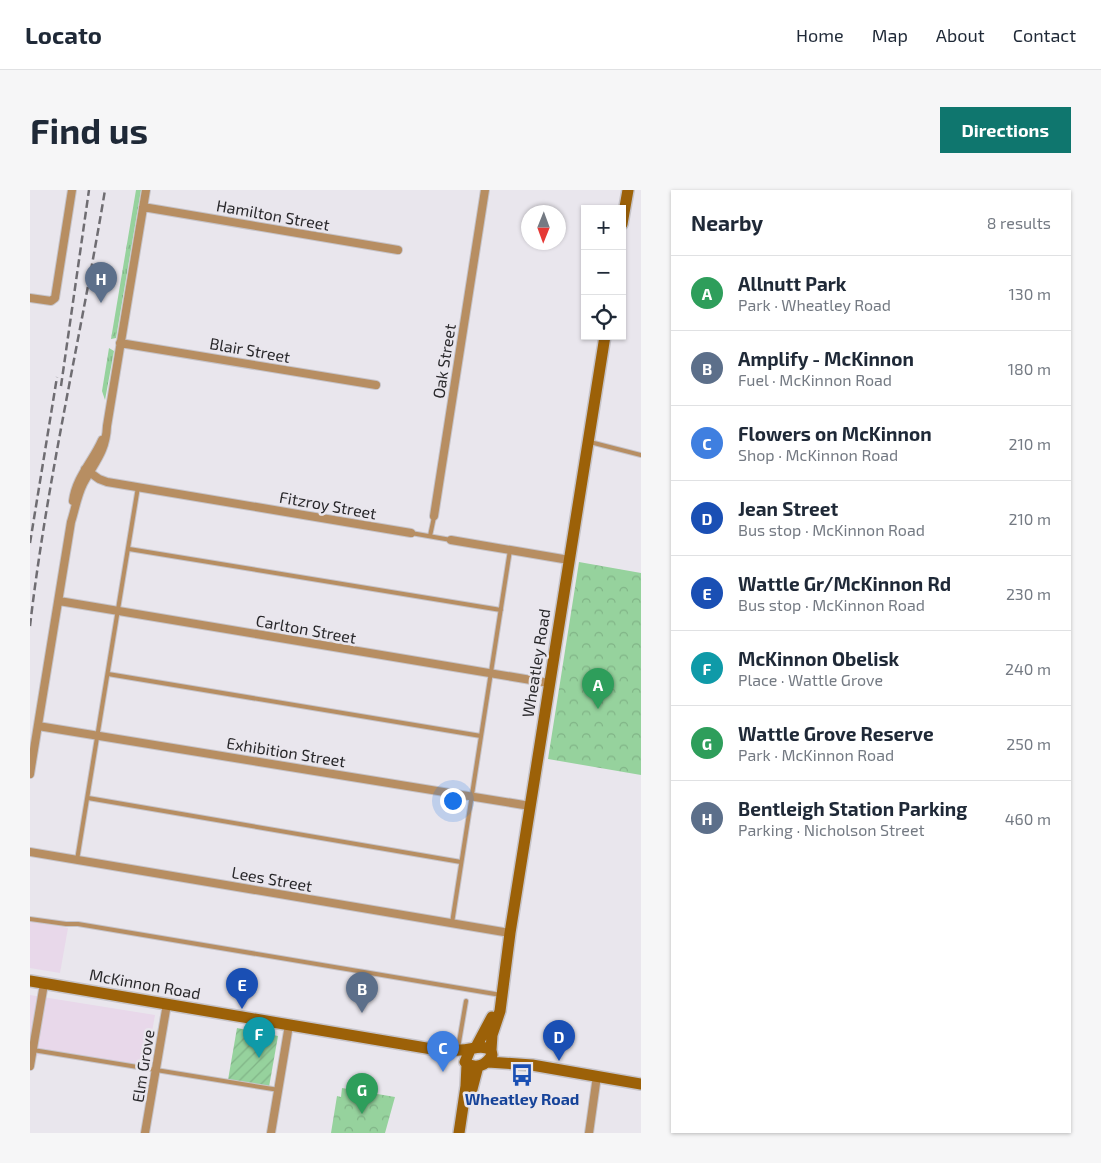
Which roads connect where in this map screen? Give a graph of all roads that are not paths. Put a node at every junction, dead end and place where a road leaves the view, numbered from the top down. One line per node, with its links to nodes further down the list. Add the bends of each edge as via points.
1 (72, 190): 8 (street, via 56,298 51,301)
2 (146, 190): 6 (street)
3 (485, 190): 16 (street, Oak Street)
4 (628, 190): 5 (street)
5 (625, 205)
6 (143, 207): 7 (street, Hamilton Street); 10 (street)
7 (398, 250)
8 (30, 298)
9 (604, 340): 12 (street, Wheatley Road)
10 (120, 343): 11 (street, Blair Street); 14 (street, via 107,426)
11 (376, 385)
12 (588, 441): 13 (lane); 22 (street, Wheatley Road)
13 (641, 455)
14 (88, 471): 15 (street, Fitzroy Street, via 107,482); 23 (street, via 76,486)
15 (138, 487): 17 (street, Fitzroy Street); 20 (lane)
16 (434, 516): 18 (lane, Oak Street)
17 (411, 533): 18 (lane, Fitzroy Street)
18 (430, 536): 19 (lane, Fitzroy Street)
19 (450, 540): 21 (street, Fitzroy Street)
20 (129, 549): 24 (lane); 25 (lane)
21 (510, 550): 22 (street, Fitzroy Street); 24 (lane)
22 (569, 560): 28 (street, Wheatley Road)
23 (58, 601): 25 (street, Carlton Street); 29 (street)
24 (501, 610): 27 (lane)
25 (118, 611): 26 (lane); 27 (street, Carlton Street)
26 (108, 674): 30 (lane); 31 (lane)
27 (490, 674): 28 (street, Carlton Street); 31 (lane)
28 (549, 683): 35 (street, Wheatley Road)
29 (38, 726): 30 (street, Exhibition Street); 32 (street)
30 (98, 736): 33 (street, Exhibition Street); 34 (lane)
31 (480, 736): 33 (lane)
32 (30, 774)
33 (471, 797): 35 (street, Exhibition Street); 38 (lane)
34 (88, 798): 37 (lane); 38 (lane)
35 (530, 806): 41 (street, Wheatley Road)
36 (30, 852): 37 (street, Lees Street)
37 (78, 860): 40 (street, Lees Street)
38 (461, 862): 40 (lane)
39 (30, 918): 44 (lane)
40 (452, 923): 41 (street, Lees Street)
41 (510, 932): 44 (street, Wheatley Road)
42 (30, 981): 43 (street, McKinnon Road)
43 (44, 984): 46 (street, McKinnon Road); 50 (street)
44 (501, 995): 48 (street, Wheatley Road, via 496,1011); 52 (street, Wheatley Road)
45 (466, 1002): 51 (lane)
46 (167, 1004): 47 (street, McKinnon Road); 55 (street, Elm Grove)
47 (289, 1025): 49 (street, McKinnon Road); 58 (street)
48 (473, 1048): 51 (street, McKinnon Road); 52 (street, McKinnon Road, via 482,1047); 53 (street, Wheatley Road)
49 (432, 1049): 51 (street, McKinnon Road); 53 (street, McKinnon Road)
50 (33, 1050): 54 (street); 55 (lane)
51 (457, 1050)
52 (487, 1058): 53 (street, McKinnon Road); 56 (street); 59 (street, Wheatley Road)
53 (466, 1063): 59 (street, Wheatley Road)
54 (30, 1066)
55 (156, 1070): 58 (lane); 60 (street, Elm Grove)
56 (598, 1076): 57 (street); 62 (street)
57 (641, 1084)
58 (278, 1090): 61 (street)
59 (459, 1132)
60 (146, 1133)
61 (272, 1133)
62 (588, 1133)

